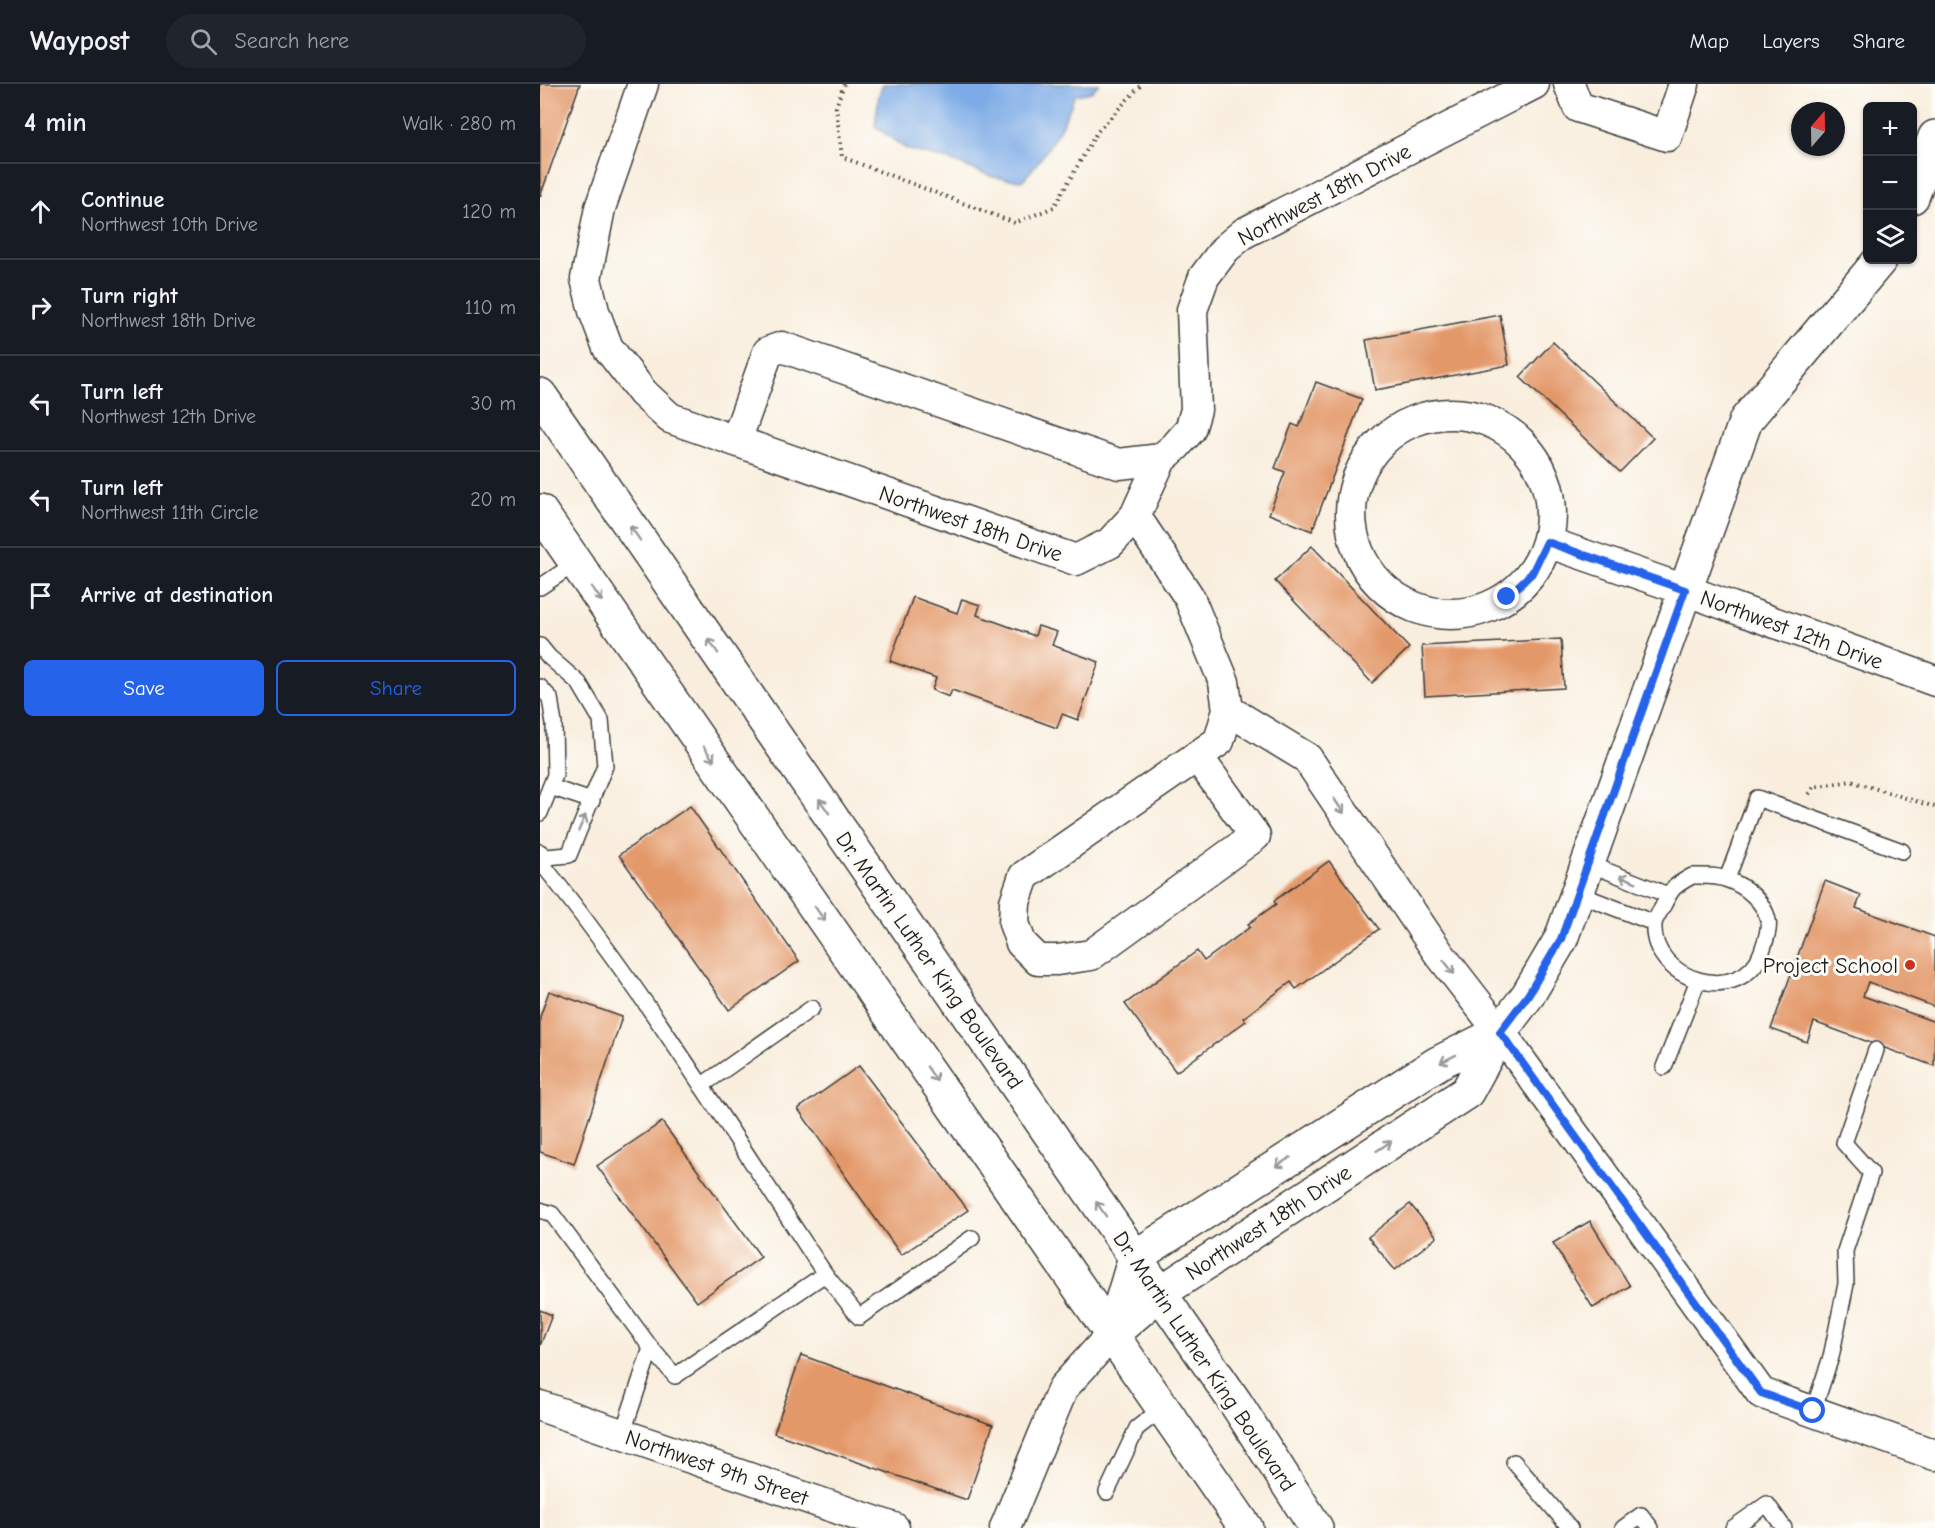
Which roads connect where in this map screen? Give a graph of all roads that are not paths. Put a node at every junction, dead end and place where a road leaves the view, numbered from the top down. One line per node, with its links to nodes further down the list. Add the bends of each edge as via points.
1 (643, 84): 9 (street, Northwest 18th Drive, via 600,208 586,279 608,348 643,393 670,418)
2 (1534, 84): 10 (street, Northwest 18th Drive, via 1244,233 1225,249 1204,277 1192,310 1196,410 1190,430)
3 (1569, 84): 4 (street, via 1578,107 1667,136)
4 (1684, 84)
5 (1935, 137): 6 (main road)
6 (1917, 184)
7 (1877, 264): 16 (main road, Northwest 18th Drive, via 1746,420)
8 (540, 395): 42 (main road, Dr. Martin Luther King Boulevard, one-way to 8)
9 (736, 441): 10 (street, via 768,352 782,347 1119,464); 12 (street, Northwest 18th Drive, via 1076,560 1110,543)
10 (1161, 459): 12 (street, Northwest 18th Drive)
11 (540, 511): 14 (main road)
12 (1135, 516): 20 (street, via 1189,597 1224,682)
13 (1547, 542): 13 (street, via 1551,511 1545,480 1530,453 1507,431 1479,418 1448,414 1417,419 1390,434 1368,457 1353,488 1350,522 1359,555 1379,584 1407,604 1441,614 1475,611 1507,597 1532,573); 16 (street, Northwest 12th Drive)
14 (576, 563): 15 (lane); 45 (main road, one-way to 45)
15 (540, 587)
16 (1685, 590): 18 (street, Northwest 12th Drive); 29 (main road, Northwest 18th Drive)
17 (540, 646): 25 (lane, via 579,682 601,720 605,766)
18 (1935, 681)
19 (540, 687): 21 (lane, via 550,698)
20 (1228, 710): 23 (street, via 1220,741); 36 (street, one-way to 36, via 1307,758 1438,952)
21 (554, 724): 22 (lane); 24 (lane, via 555,774)
22 (540, 740)
23 (1197, 756): 23 (street, via 1255,836 1091,955 1038,960 1021,943 1014,923 1015,902 1024,876)
24 (550, 787): 25 (lane); 26 (lane)
25 (592, 801): 28 (lane, one-way to 25, via 568,855)
26 (540, 813)
27 (1902, 851): 30 (lane, via 1757,798)
28 (542, 860): 39 (lane)
29 (1587, 863): 31 (main road, Northwest 18th Drive); 32 (lane, one-way to 29)
30 (1727, 879): 32 (lane, via 1692,876 1673,886); 34 (lane, via 1749,891 1762,906 1768,921 1767,937 1759,960 1746,974 1719,984)
31 (1576, 893): 33 (lane); 36 (main road, Northwest 18th Drive, via 1561,939 1528,995)
32 (1668, 895): 33 (lane)
33 (1654, 923): 34 (lane, via 1658,944 1671,964)
34 (1698, 980): 38 (lane)
35 (812, 1008): 39 (lane)
36 (1500, 1032): 42 (main road, Northwest 18th Drive, one-way to 42, via 1438,1063); 44 (main road, Northwest 18th Drive, one-way to 36, via 1467,1092); 49 (street, via 1761,1393)
37 (1876, 1050): 49 (lane, via 1844,1143 1871,1173 1845,1251 1845,1284 1831,1357)
38 (1664, 1067)
39 (701, 1086): 43 (lane)
40 (540, 1210): 46 (lane, via 552,1214)
41 (972, 1238): 43 (lane, via 859,1317)
42 (1135, 1257): 44 (main road, Dr. Martin Luther King Boulevard); 45 (main road)
43 (825, 1274): 46 (lane, via 675,1376)
44 (1160, 1293): 45 (main road, Northwest 18th Drive); 57 (main road, Dr. Martin Luther King Boulevard)
45 (1112, 1334): 48 (main road); 55 (street, via 1063,1388)
46 (651, 1348): 50 (lane)
47 (540, 1406): 50 (street, Northwest 9th Street)
48 (1163, 1408): 53 (lane, via 1137,1428); 56 (main road)
49 (1813, 1411): 51 (street)
50 (622, 1434): 54 (street, Northwest 9th Street)
51 (1935, 1455)
52 (1514, 1462): 58 (lane)
53 (1107, 1492)
54 (894, 1528)
55 (1005, 1528)
56 (1246, 1528)
57 (1316, 1528)
58 (1570, 1528)
59 (1623, 1528): 60 (lane, via 1641,1515)
60 (1651, 1528)
61 (1733, 1528): 62 (lane, via 1767,1504)
62 (1785, 1528)

